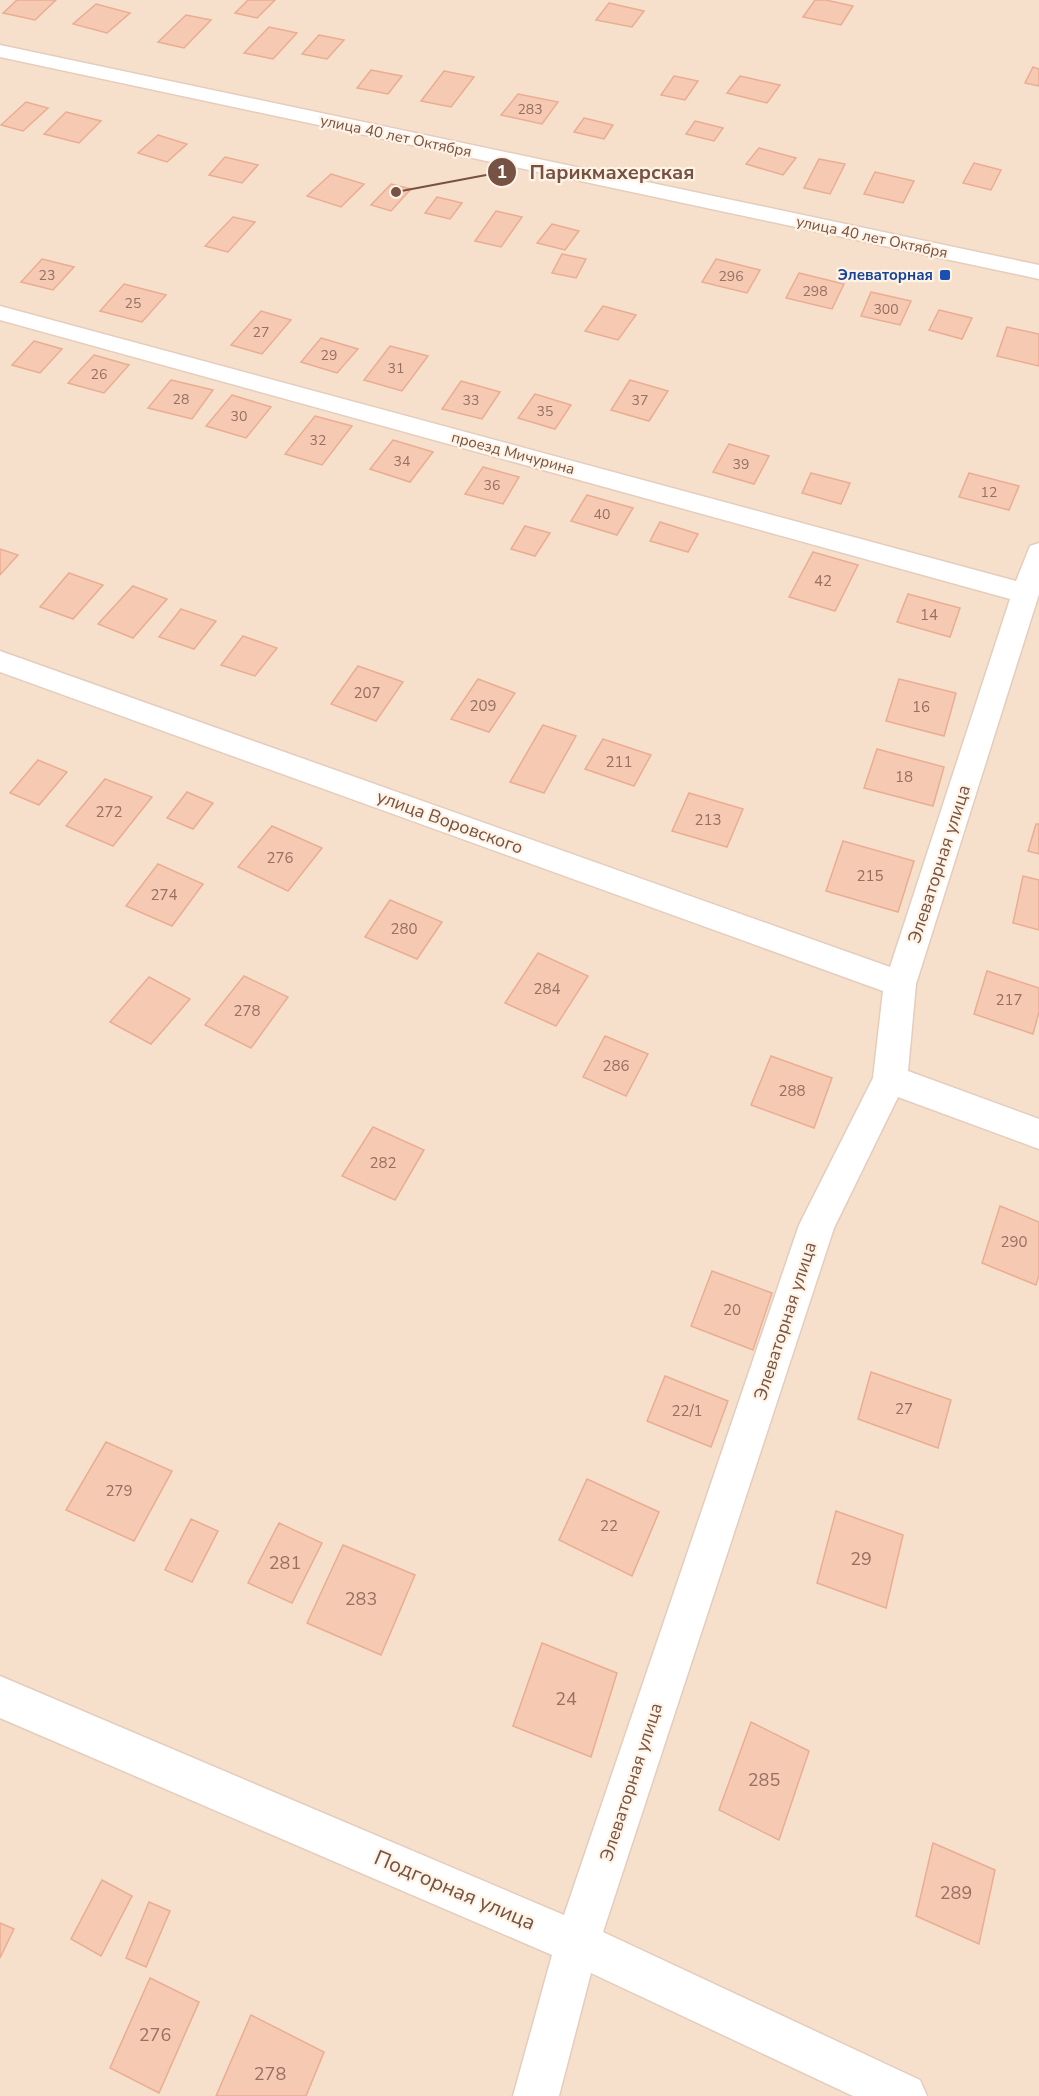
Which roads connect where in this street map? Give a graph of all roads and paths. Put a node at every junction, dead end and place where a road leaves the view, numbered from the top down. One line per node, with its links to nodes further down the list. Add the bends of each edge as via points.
1 (0, 51): 2 (street, улица 40 лет Октября)
2 (1039, 272)
3 (0, 313): 5 (street, проезд Мичурина)
4 (1039, 552): 5 (street, Элеваторная улица)
5 (1026, 593): 7 (street, Элеваторная улица)
6 (0, 661): 7 (street, улица Воровского)
7 (900, 984): 8 (street, Элеваторная улица)
8 (890, 1079): 9 (street); 11 (street, Элеваторная улица, via 817,1226)
9 (1039, 1134)
10 (0, 1697): 11 (street, Подгорная улица)
11 (578, 1943): 12 (street, Элеваторная улица); 13 (street, Подгорная улица)
12 (536, 2096)
13 (904, 2096)

